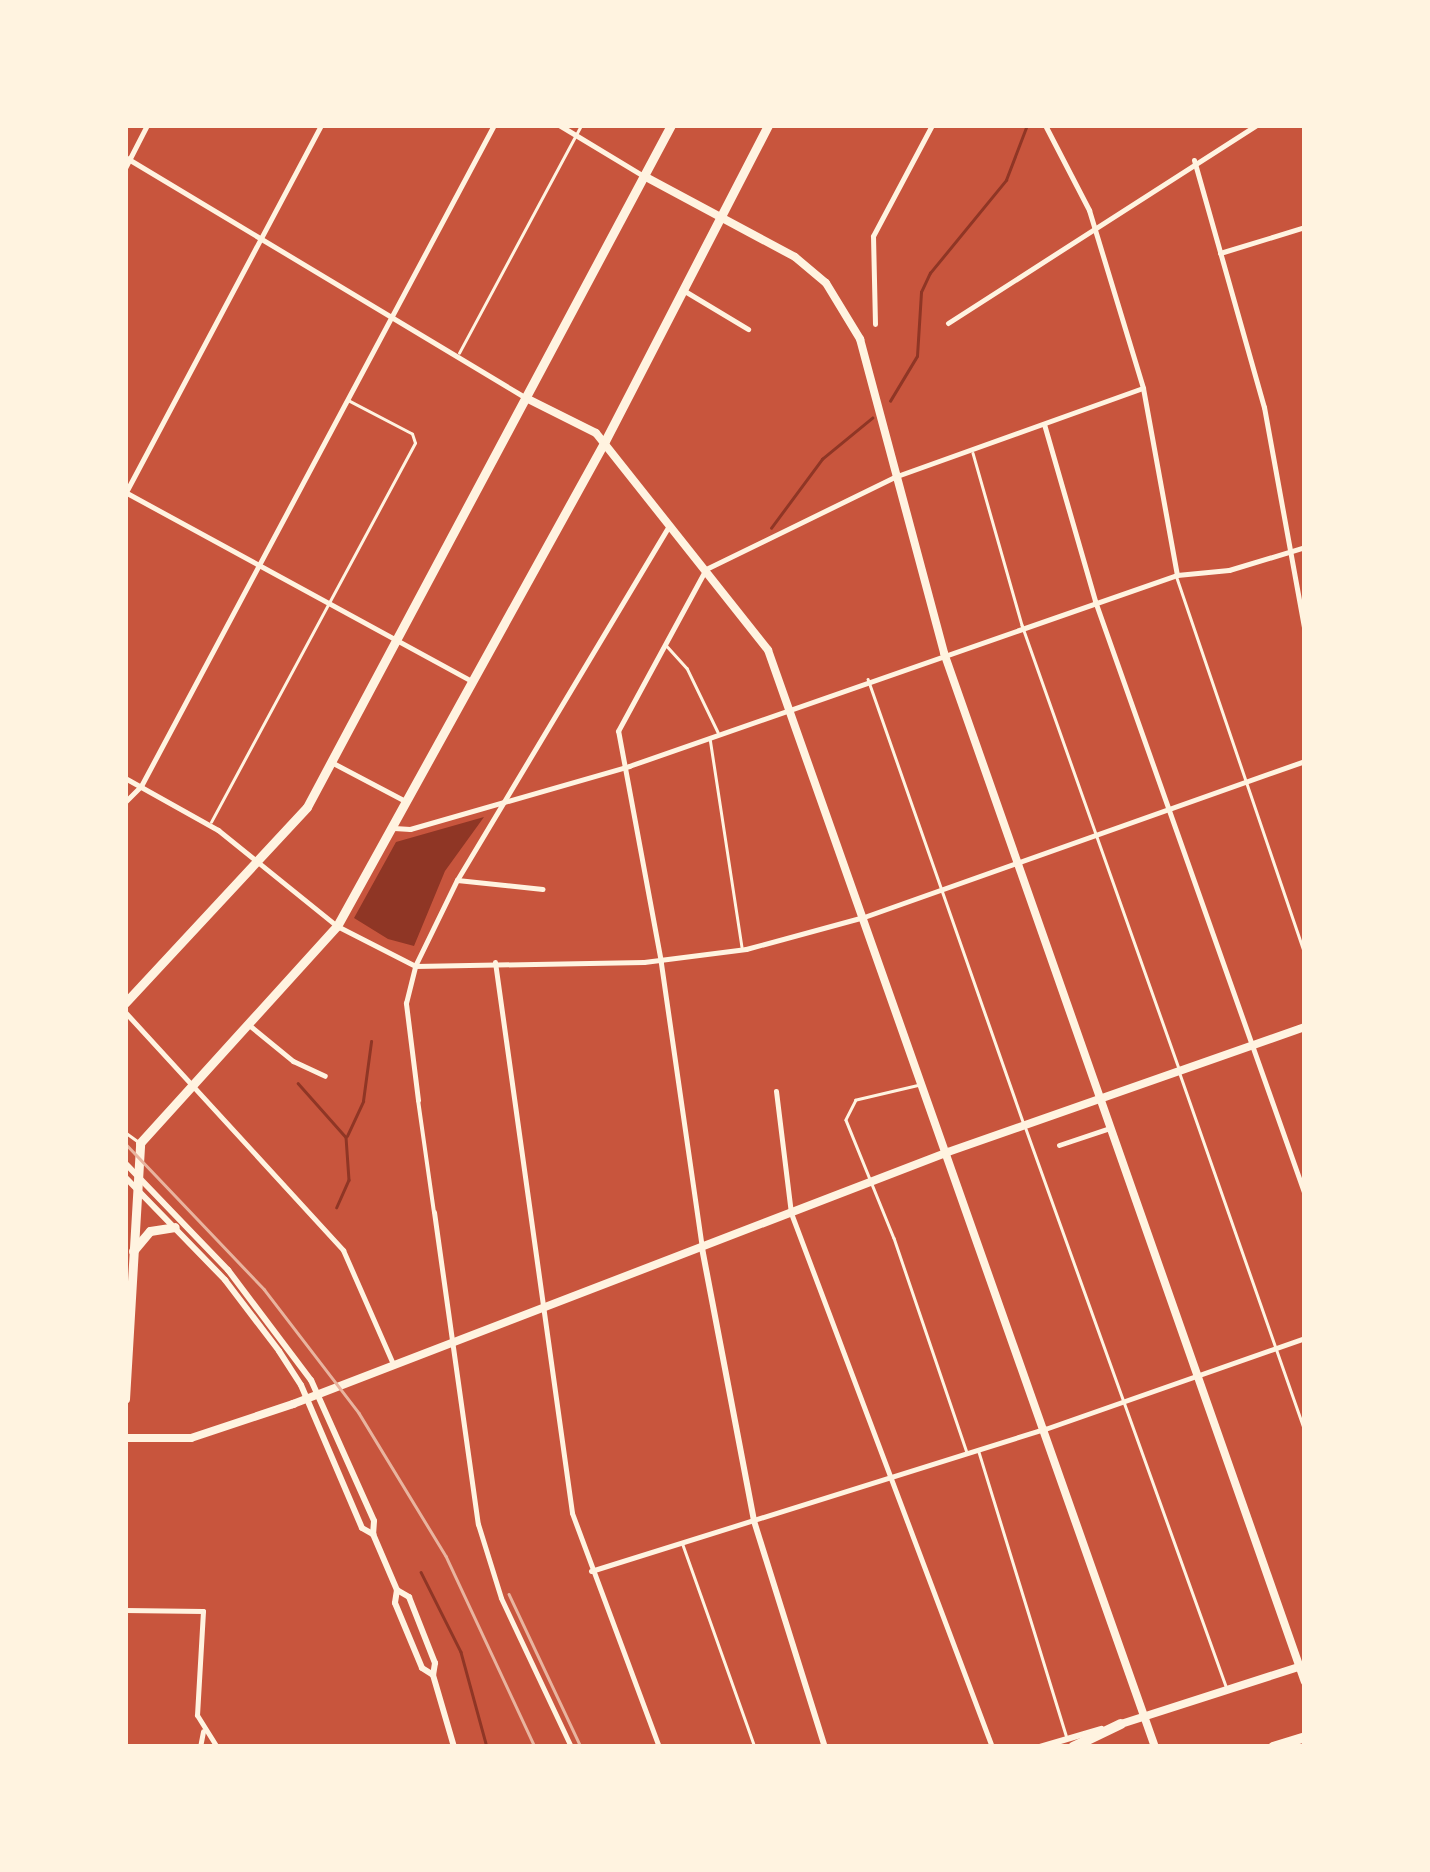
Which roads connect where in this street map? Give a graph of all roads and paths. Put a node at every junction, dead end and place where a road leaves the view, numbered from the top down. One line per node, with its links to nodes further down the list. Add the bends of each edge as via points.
1 (148, 125): 12 (street)
2 (321, 125): 19 (street)
3 (494, 125): 22 (street)
4 (559, 125): 11 (street)
5 (581, 125): 11 (lane)
6 (671, 125): 15 (main road)
7 (768, 125): 16 (main road)
8 (932, 125): 24 (street, via 873,236)
9 (1045, 125): 17 (street)
10 (1256, 125): 13 (street)
11 (576, 135): 15 (street); 26 (lane)
12 (127, 158): 14 (street); 19 (street)
13 (1194, 160): 17 (street); 20 (street)
14 (125, 168)
15 (644, 176): 16 (main road); 28 (main road)
16 (720, 216): 21 (main road); 33 (main road, via 795,257 846,312 872,376)
17 (1092, 226): 23 (street); 27 (street)
18 (1305, 227): 20 (street)
19 (261, 239): 22 (street); 34 (street)
20 (1220, 254): 37 (street, via 1264,407)
21 (682, 290): 25 (street); 31 (main road)
22 (391, 318): 26 (street); 29 (street)
23 (948, 323)
24 (875, 324)
25 (748, 328)
26 (456, 358): 28 (street)
27 (1143, 388): 30 (street); 40 (street)
28 (526, 398): 31 (main road); 45 (main road)
29 (348, 400): 38 (street); 41 (lane, via 416,439)
30 (1044, 424): 32 (street); 42 (street)
31 (604, 443): 35 (main road); 49 (main road)
32 (972, 449): 33 (street); 43 (lane)
33 (897, 476): 39 (street); 47 (main road)
34 (126, 492): 38 (street)
35 (669, 526): 39 (main road); 59 (street)
36 (1305, 548): 37 (street)
37 (1290, 552): 40 (street); 44 (street)
38 (261, 563): 41 (street); 58 (street)
39 (706, 569): 46 (street); 50 (main road, via 768,650)
40 (1177, 575): 42 (street); 57 (lane)
41 (333, 601): 45 (street); 63 (lane)
42 (1095, 601): 43 (street); 62 (street)
43 (1022, 625): 47 (street); 65 (lane)
44 (1305, 634)
45 (397, 638): 49 (street); 54 (main road)
46 (665, 644): 51 (lane, via 687,668); 55 (street, via 618,731)
47 (944, 653): 48 (street); 67 (main road)
48 (868, 679): 50 (street); 70 (lane)
49 (472, 681): 60 (main road)
50 (788, 708): 51 (street); 71 (main road)
51 (718, 733): 52 (street)
52 (710, 736): 55 (street); 73 (lane)
53 (1305, 761): 57 (street)
54 (331, 762): 60 (street); 66 (main road, via 306,807)
55 (629, 766): 59 (street); 76 (street)
56 (125, 778): 58 (street)
57 (1244, 782): 62 (street); 74 (lane)
58 (141, 786): 61 (street); 63 (street)
59 (504, 800): 64 (street, via 410,829); 68 (street)
60 (405, 801): 64 (main road)
61 (125, 802)
62 (1170, 810): 65 (street); 82 (street)
63 (209, 824): 66 (street)
64 (391, 827): 72 (main road)
65 (1095, 835): 67 (street); 83 (lane)
66 (260, 862): 72 (street); 78 (main road)
67 (1019, 863): 70 (street); 89 (main road)
68 (457, 880): 69 (street); 77 (street)
69 (542, 889)
70 (941, 891): 71 (street); 90 (lane)
71 (864, 918): 73 (street); 85 (main road)
72 (337, 926): 77 (street); 80 (main road)
73 (742, 950): 76 (street)
74 (1305, 955)
75 (496, 962): 76 (street); 77 (street); 105 (street)
76 (661, 962): 103 (street)
77 (414, 966): 88 (street, via 406,1004)
78 (125, 1004)
79 (125, 1012): 86 (street)
80 (249, 1025): 84 (street, via 293,1061); 86 (main road)
81 (1305, 1027): 82 (main road)
82 (1252, 1044): 83 (main road); 99 (street)
83 (1180, 1071): 89 (main road); 108 (lane)
84 (326, 1076)
85 (923, 1083): 95 (main road); 98 (lane, via 856,1100 846,1112)
86 (192, 1086): 93 (main road); 109 (street, via 343,1250)
87 (776, 1091): 101 (street)
88 (418, 1100): 100 (street)
89 (1100, 1100): 90 (main road); 91 (main road)
90 (1024, 1126): 95 (main road); 114 (lane)
91 (1110, 1128): 94 (street); 110 (main road)
92 (125, 1132): 93 (lane)
93 (140, 1144): 97 (main road)
94 (1059, 1144)
95 (948, 1152): 98 (main road); 115 (main road)
96 (125, 1163): 97 (street)
97 (133, 1180): 102 (street); 104 (main road); 111 (street, via 244,1288)
98 (870, 1183): 101 (main road); 119 (lane)
99 (1305, 1194)
100 (434, 1212): 107 (street)
101 (791, 1213): 103 (main road); 120 (street)
102 (175, 1227): 104 (main road, via 150,1231); 113 (street, via 245,1306)
103 (702, 1248): 105 (main road); 121 (street)
104 (132, 1254): 112 (main road)
105 (539, 1311): 107 (main road); 124 (street, via 572,1514)
106 (1305, 1338): 108 (street)
107 (452, 1344): 109 (main road); 139 (street, via 478,1524 501,1598)
108 (1276, 1348): 110 (street); 116 (lane)
109 (393, 1364): 111 (main road)
110 (1199, 1376): 114 (street); 127 (main road)
111 (318, 1394): 113 (main road); 122 (street, via 374,1520)
112 (125, 1399)
113 (306, 1399): 117 (main road, via 190,1438); 122 (street, via 362,1528)
114 (1122, 1403): 115 (street); 130 (lane)
115 (1044, 1430): 118 (street); 131 (main road)
116 (1305, 1431)
117 (125, 1438)
118 (978, 1451): 119 (street); 135 (lane)
119 (968, 1454): 120 (street)
120 (889, 1480): 121 (street); 143 (street)
121 (754, 1521): 123 (street); 142 (street)
122 (373, 1534): 125 (street)
123 (683, 1545): 124 (street); 141 (lane)
124 (591, 1571): 140 (street)
125 (397, 1590): 128 (street, via 395,1604 422,1668); 128 (street, via 408,1597 435,1663)
126 (125, 1610): 133 (street, via 203,1611 196,1704)
127 (1303, 1665): 129 (main road); 130 (main road)
128 (433, 1676): 138 (street)
129 (1305, 1682)
130 (1227, 1690): 131 (main road)
131 (1145, 1717): 132 (main road); 145 (main road)
132 (1121, 1724): 135 (highway)
133 (202, 1731): 136 (street); 137 (street)
134 (1300, 1739): 146 (highway)
135 (1070, 1743): 144 (street)
136 (200, 1747)
137 (217, 1747)
138 (454, 1747)
139 (572, 1747)
140 (658, 1747)
141 (755, 1747)
142 (825, 1747)
143 (992, 1747)
144 (1040, 1747)
145 (1155, 1747)
146 (1273, 1747)

